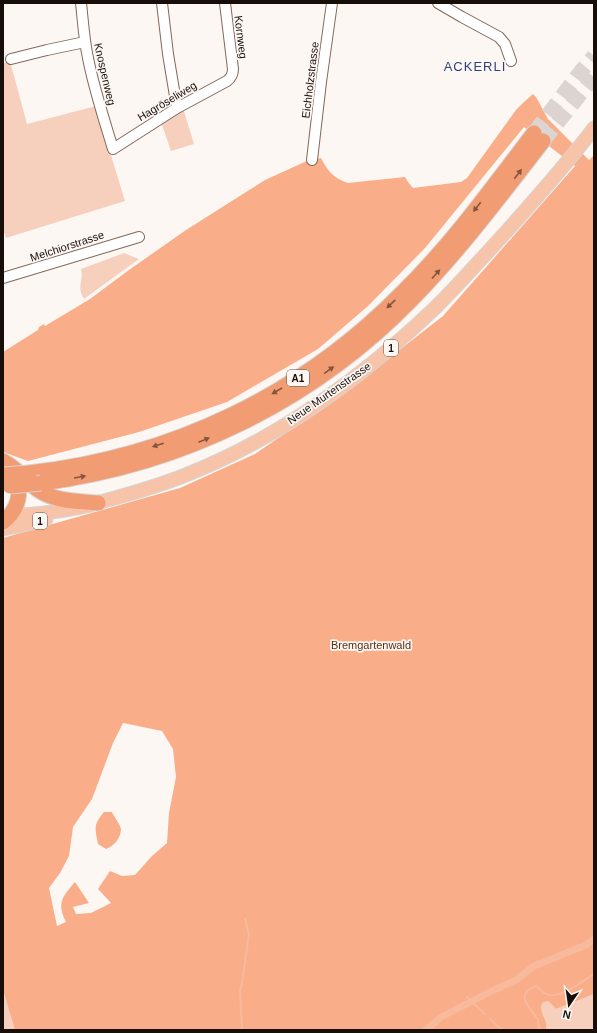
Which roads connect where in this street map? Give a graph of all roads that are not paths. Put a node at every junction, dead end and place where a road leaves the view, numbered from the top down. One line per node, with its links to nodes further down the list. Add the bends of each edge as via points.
1 (81, 3): 6 (street, Knospenweg)
2 (162, 3): 10 (street)
3 (225, 3): 9 (street, Kornweg)
4 (332, 3): 13 (street, Eichholzstrasse)
5 (438, 3): 8 (street, via 499,37 505,44)
6 (85, 42): 7 (street); 12 (street, Knospenweg, via 95,92)
7 (11, 59)
8 (511, 61)
9 (233, 74): 10 (street, Hagröseliweg, via 227,81)
10 (177, 108): 12 (street, Hagröseliweg)
11 (594, 128): 17 (main road, Neue Murtenstrasse / 1, via 450,292 409,332 353,379 282,427 224,459 176,479)
12 (113, 149)
13 (312, 160)
14 (139, 237): 15 (street, Melchiorstrasse)
15 (3, 278)
16 (4, 475): 16 (highway, A1, one-way to 16, bridge, via 41,483 141,462 212,437 278,404 310,384 371,338 416,295 475,228 538,137 442,250 391,305 305,374 241,411 138,452 58,469); 17 (highway, via 10,465 44,493 62,499); 18 (highway, via 13,476 19,490 17,505)
17 (98, 502): 18 (main road, Neue Murtenstrasse / 1)
18 (5, 521)

